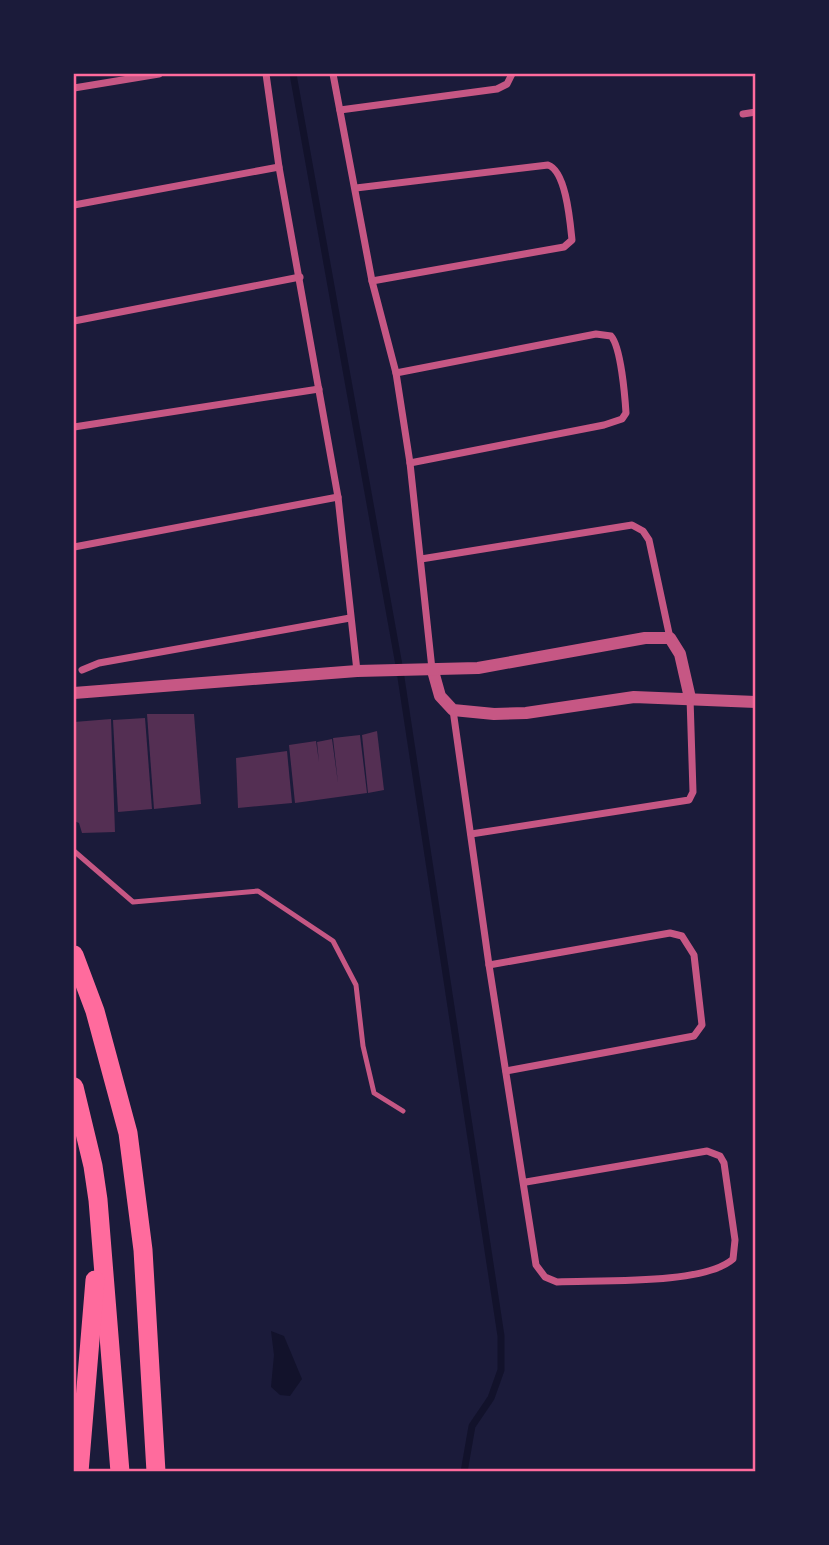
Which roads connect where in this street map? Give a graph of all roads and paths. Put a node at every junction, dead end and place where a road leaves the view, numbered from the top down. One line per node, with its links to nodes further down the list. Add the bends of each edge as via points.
1 (159, 74): 5 (street)
2 (265, 74): 9 (street)
3 (333, 74): 6 (street)
4 (512, 74): 6 (street, via 507,84 497,89)
5 (74, 88)
6 (340, 110): 10 (street)
7 (755, 112): 8 (street)
8 (743, 114)
9 (279, 167): 11 (street); 12 (street)
10 (356, 188): 13 (street); 13 (street, via 548,165 561,176 571,230 572,240 564,247)
11 (74, 205)
12 (300, 277): 14 (street); 16 (street)
13 (372, 281): 15 (street)
14 (74, 321)
15 (396, 373): 18 (street); 18 (street, via 596,334 611,336 617,353 626,414 622,419)
16 (319, 389): 17 (street); 19 (street)
17 (74, 427)
18 (410, 463): 21 (street)
19 (338, 497): 20 (street); 22 (street)
20 (74, 547)
21 (421, 559): 23 (street, via 632,525 649,540); 26 (street)
22 (350, 618): 24 (street, via 99,663); 25 (street)
23 (670, 638): 26 (street); 28 (street, via 680,654)
24 (82, 670)
25 (357, 671): 26 (street); 27 (street)
26 (433, 671): 30 (street, via 440,696)
27 (74, 693)
28 (690, 698): 29 (street); 30 (street, via 634,697 515,713); 31 (street, via 693,794 689,800)
29 (755, 702)
30 (453, 710): 31 (street)
31 (471, 834): 34 (street)
32 (74, 851): 37 (lane, via 133,902 258,891 333,941 356,985 374,1093)
33 (74, 955): 42 (highway, via 95,1011 128,1133 144,1250)
34 (489, 965): 35 (street); 35 (street, via 670,933 682,936 694,955 702,1025 694,1036)
35 (506, 1071): 38 (street)
36 (74, 1087): 39 (highway)
37 (403, 1111)
38 (526, 1182): 38 (street, via 706,1151 720,1156 735,1240 733,1259 725,1266 687,1276 557,1282 545,1277 536,1265)
39 (100, 1220): 40 (highway); 41 (highway)
40 (79, 1472)
41 (120, 1472)
42 (156, 1472)

